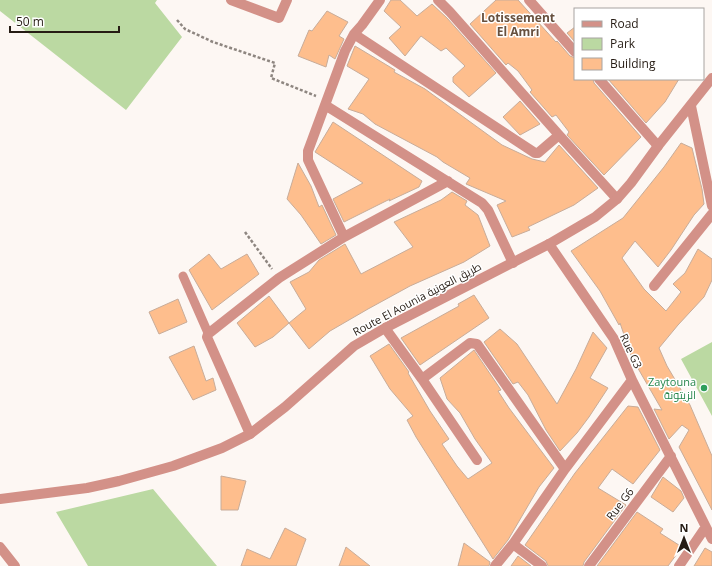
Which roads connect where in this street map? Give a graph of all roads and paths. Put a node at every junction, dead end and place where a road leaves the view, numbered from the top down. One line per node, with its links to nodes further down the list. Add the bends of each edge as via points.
1 (231, 0): 2 (street, via 279,18)
2 (287, 0)
3 (380, 0): 7 (street)
4 (438, 0): 13 (street)
5 (530, 0): 8 (street)
6 (177, 20): 11 (path, via 185,29 212,42 275,63 271,78 315,96)
7 (354, 34): 11 (street); 13 (street, via 535,153)
8 (574, 51)
9 (712, 78): 12 (street, Route El Aounia طريق العونية)
10 (600, 80): 14 (street)
11 (325, 105): 15 (street); 20 (street, via 307,155)
12 (691, 106): 14 (street, Route El Aounia طريق العونية); 17 (street)
13 (558, 135): 16 (street)
14 (658, 146): 16 (street, Route El Aounia طريق العونية, via 632,183)
15 (448, 181): 20 (street); 22 (street, via 488,210)
16 (617, 199): 21 (street, Route El Aounia طريق العونية, via 595,217)
17 (712, 206)
18 (712, 214): 25 (street)
19 (245, 232): 24 (path)
20 (344, 237): 24 (street)
21 (548, 244): 22 (street, Route El Aounia طريق العونية); 29 (street, Rue G3, via 614,339)
22 (513, 263): 26 (street, Route El Aounia طريق العونية)
23 (183, 276): 27 (lane)
24 (278, 278): 27 (street)
25 (654, 286)
26 (385, 328): 28 (street); 30 (street, Route El Aounia طريق العونية, via 354,346)
27 (208, 333): 30 (street, via 207,337)
28 (422, 379): 32 (street); 33 (street, via 470,343 477,344)
29 (632, 380): 31 (street, Rue G3); 33 (street)
30 (250, 434): 34 (street, Route El Aounia طريق العونية, via 180,464 119,481 87,488)
31 (671, 456): 35 (street, Rue G3); 42 (street, Rue G6)
32 (477, 460)
33 (565, 469): 37 (street)
34 (0, 499)
35 (705, 528): 36 (street, Rue G3); 43 (street)
36 (712, 539)
37 (513, 544): 40 (street); 41 (street)
38 (0, 547): 39 (street)
39 (15, 566)
40 (495, 566)
41 (542, 566)
42 (589, 566)
43 (680, 566)

